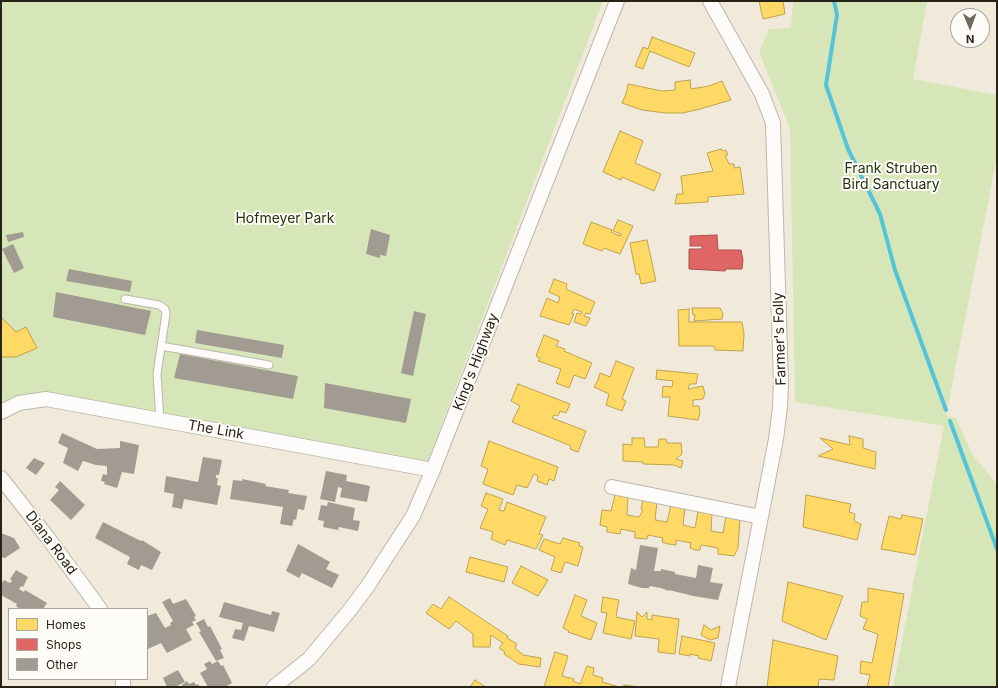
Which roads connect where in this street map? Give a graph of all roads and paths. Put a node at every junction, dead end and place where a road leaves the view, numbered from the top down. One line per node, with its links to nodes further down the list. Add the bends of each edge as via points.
1 (617, 1): 8 (street, King's Highway)
2 (710, 1): 11 (street, Farmer's Folly, via 762,94 773,123 781,396 776,439)
3 (125, 299): 4 (lane, via 159,305 165,309)
4 (161, 346): 5 (lane); 7 (lane, via 157,374)
5 (269, 365)
6 (1, 412): 7 (street, The Link, via 19,403 46,399)
7 (160, 420): 8 (street, The Link)
8 (433, 470): 13 (street, King's Highway, via 413,516 367,587 309,659)
9 (1, 478): 12 (street, Diana Road)
10 (612, 487): 11 (street)
11 (760, 516): 14 (street, Farmer's Folly)
12 (99, 608)
13 (274, 687)
14 (728, 687)

